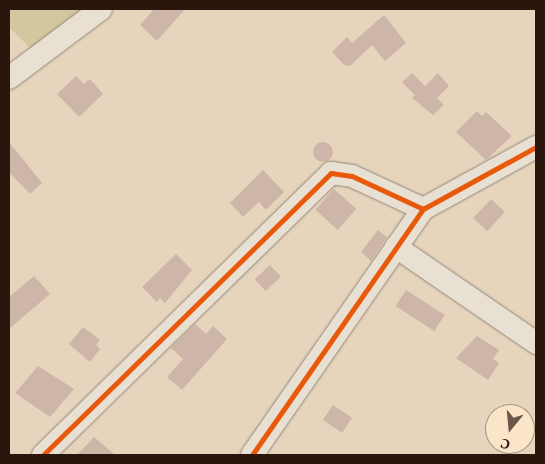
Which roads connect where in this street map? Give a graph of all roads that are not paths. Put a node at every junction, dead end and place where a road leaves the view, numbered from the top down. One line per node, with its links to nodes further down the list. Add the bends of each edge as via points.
1 (100, 9): 2 (street)
2 (9, 78)
3 (536, 147): 4 (street)
4 (422, 209): 5 (street); 7 (street, via 352,176 331,173)
5 (396, 247): 6 (street); 8 (street)
6 (536, 343)
7 (43, 455)
8 (252, 455)

